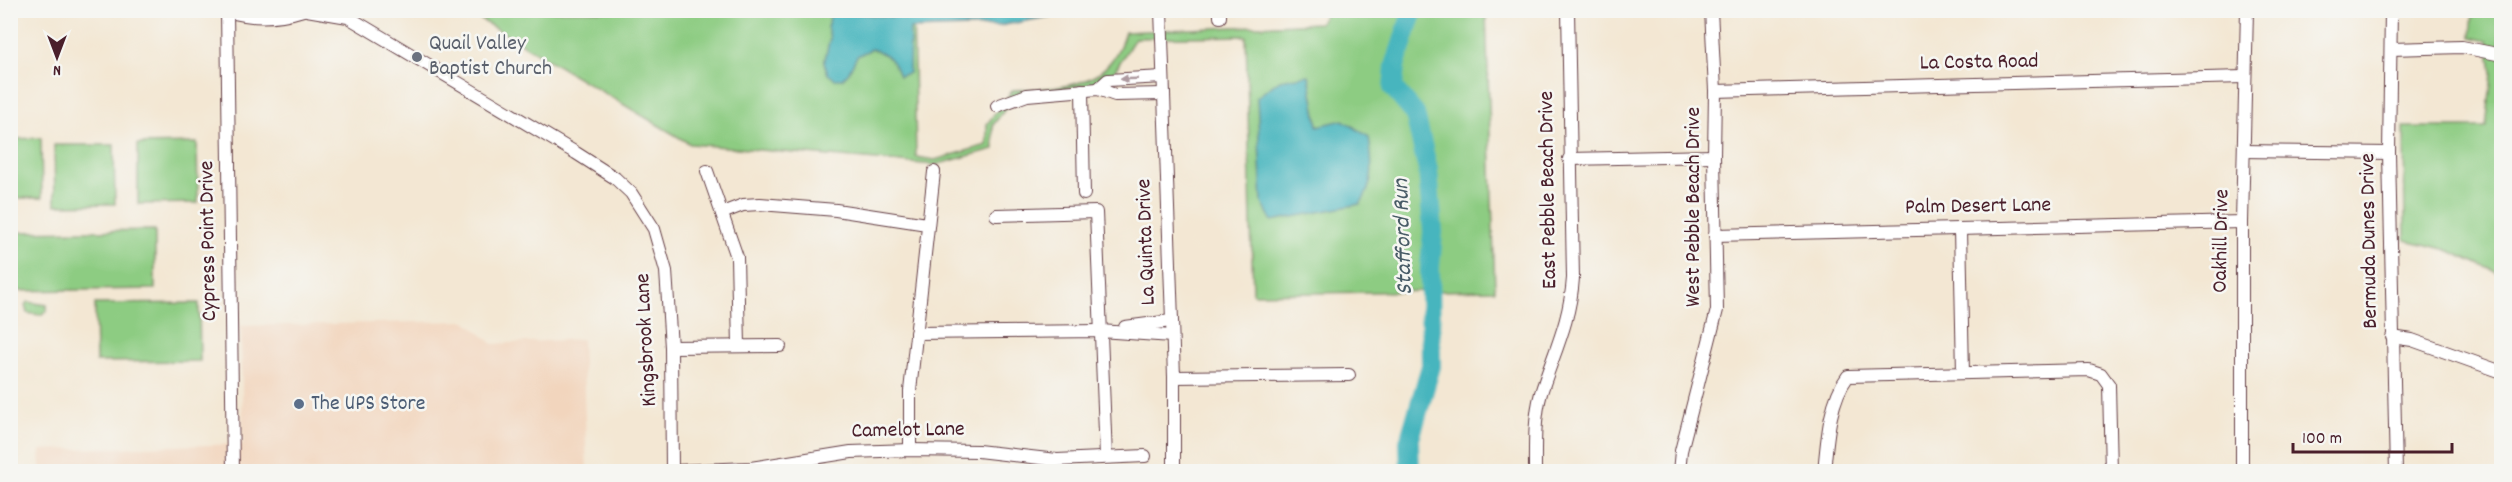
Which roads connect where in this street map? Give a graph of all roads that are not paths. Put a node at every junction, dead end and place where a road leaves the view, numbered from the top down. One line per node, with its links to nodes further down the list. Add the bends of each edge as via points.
1 (305, 10): 7 (street, Kingsbrook Lane, via 270,17 245,17); 37 (street, Kingsbrook Lane, via 348,17 615,178 646,214 659,243 666,271)
2 (1161, 10): 11 (street, La Quinta Drive)
3 (1568, 10): 20 (street, East Pebble Beach Drive)
4 (1710, 10): 14 (street, West Pebble Beach Drive)
5 (2247, 10): 10 (street, Oakhill Drive)
6 (2391, 10): 8 (street, Bermuda Dunes Drive)
7 (228, 11): 45 (street, Cypress Point Drive)
8 (2391, 49): 9 (street, via 2462,47); 18 (street, Bermuda Dunes Drive)
9 (2502, 55)
10 (2244, 77): 14 (street, La Costa Road); 17 (street, Oakhill Drive)
11 (1163, 78): 12 (street, one-way to 12, via 1108,80); 15 (street, La Quinta Drive)
12 (1098, 89): 13 (street); 15 (street, via 1115,95)
13 (1082, 90): 16 (street, via 1027,95); 23 (street)
14 (1715, 91): 19 (street, West Pebble Beach Drive)
15 (1164, 94): 30 (street, La Quinta Drive)
16 (997, 106)
17 (2244, 151): 18 (street); 26 (street, Oakhill Drive)
18 (2389, 153): 34 (street, Bermuda Dunes Drive)
19 (1713, 156): 20 (street); 29 (street, West Pebble Beach Drive)
20 (1569, 159): 48 (street, East Pebble Beach Drive, via 1571,305 1541,395)
21 (707, 171): 24 (street)
22 (934, 172): 27 (street)
23 (1084, 194)
24 (722, 213): 27 (street, via 760,204 836,210); 35 (street, via 737,257)
25 (996, 215): 31 (street, via 1096,212)
26 (2242, 222): 28 (street, Palm Desert Lane); 52 (street, Oakhill Drive)
27 (927, 224): 32 (street)
28 (1960, 229): 29 (street, Palm Desert Lane); 39 (street)
29 (1715, 235): 49 (street, West Pebble Beach Drive, via 1717,309)
30 (1171, 321): 31 (street); 33 (street, La Quinta Drive)
31 (1100, 331): 32 (street); 33 (street); 44 (street)
32 (916, 333): 42 (street, via 910,391)
33 (1172, 336): 41 (street, La Quinta Drive)
34 (2392, 337): 38 (street, via 2412,340); 53 (street, Bermuda Dunes Drive)
35 (740, 346): 36 (street); 37 (street)
36 (780, 346)
37 (671, 347): 46 (street, Kingsbrook Lane)
38 (2502, 372)
39 (1963, 373): 50 (street, via 1848,376 1840,388 1830,424); 51 (street, via 2089,370 2102,374 2109,386)
40 (1349, 375): 41 (street)
41 (1173, 376): 47 (street, La Quinta Drive)
42 (910, 450): 44 (street, Camelot Lane, via 978,451 1057,460); 46 (street, Camelot Lane, via 851,452 751,468)
43 (1145, 456): 44 (street, Camelot Lane)
44 (1106, 457)
45 (233, 471)
46 (672, 471)
47 (1174, 471)
48 (1535, 471)
49 (1679, 471)
50 (1824, 471)
51 (2111, 471)
52 (2242, 471)
53 (2396, 471)

